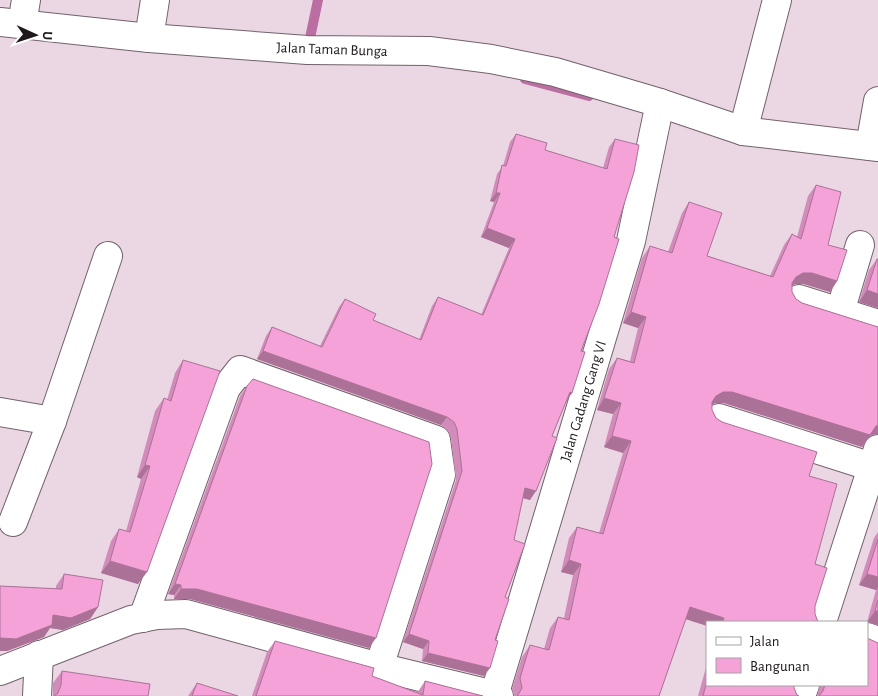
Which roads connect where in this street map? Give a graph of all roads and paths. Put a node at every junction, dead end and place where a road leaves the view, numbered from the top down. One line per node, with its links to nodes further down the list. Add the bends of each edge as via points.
1 (155, 0): 4 (street)
2 (777, 0): 7 (street)
3 (16, 15): 4 (street, Jalan Taman Bunga)
4 (149, 38): 6 (street, Jalan Taman Bunga, via 307,50 429,51 555,72)
5 (878, 102): 8 (street)
6 (660, 103): 7 (street, Jalan Taman Bunga); 25 (street, Jalan Gadang Gang VI, via 631,241)
7 (742, 131): 8 (street, Jalan Taman Bunga)
8 (874, 147)
9 (860, 245): 12 (street)
10 (108, 256): 16 (street)
11 (799, 299): 12 (street)
12 (840, 312): 13 (street)
13 (878, 324)
14 (0, 412): 16 (street)
15 (719, 418): 17 (street)
16 (52, 420): 18 (street)
17 (875, 458): 20 (street)
18 (13, 522)
19 (143, 618): 21 (street); 22 (street, via 186,614); 22 (street, via 226,388 240,370 436,440 441,475)
20 (822, 621)
21 (39, 655): 23 (street); 24 (street)
22 (379, 667): 25 (street)
23 (0, 670)
24 (37, 696)
25 (496, 696)

